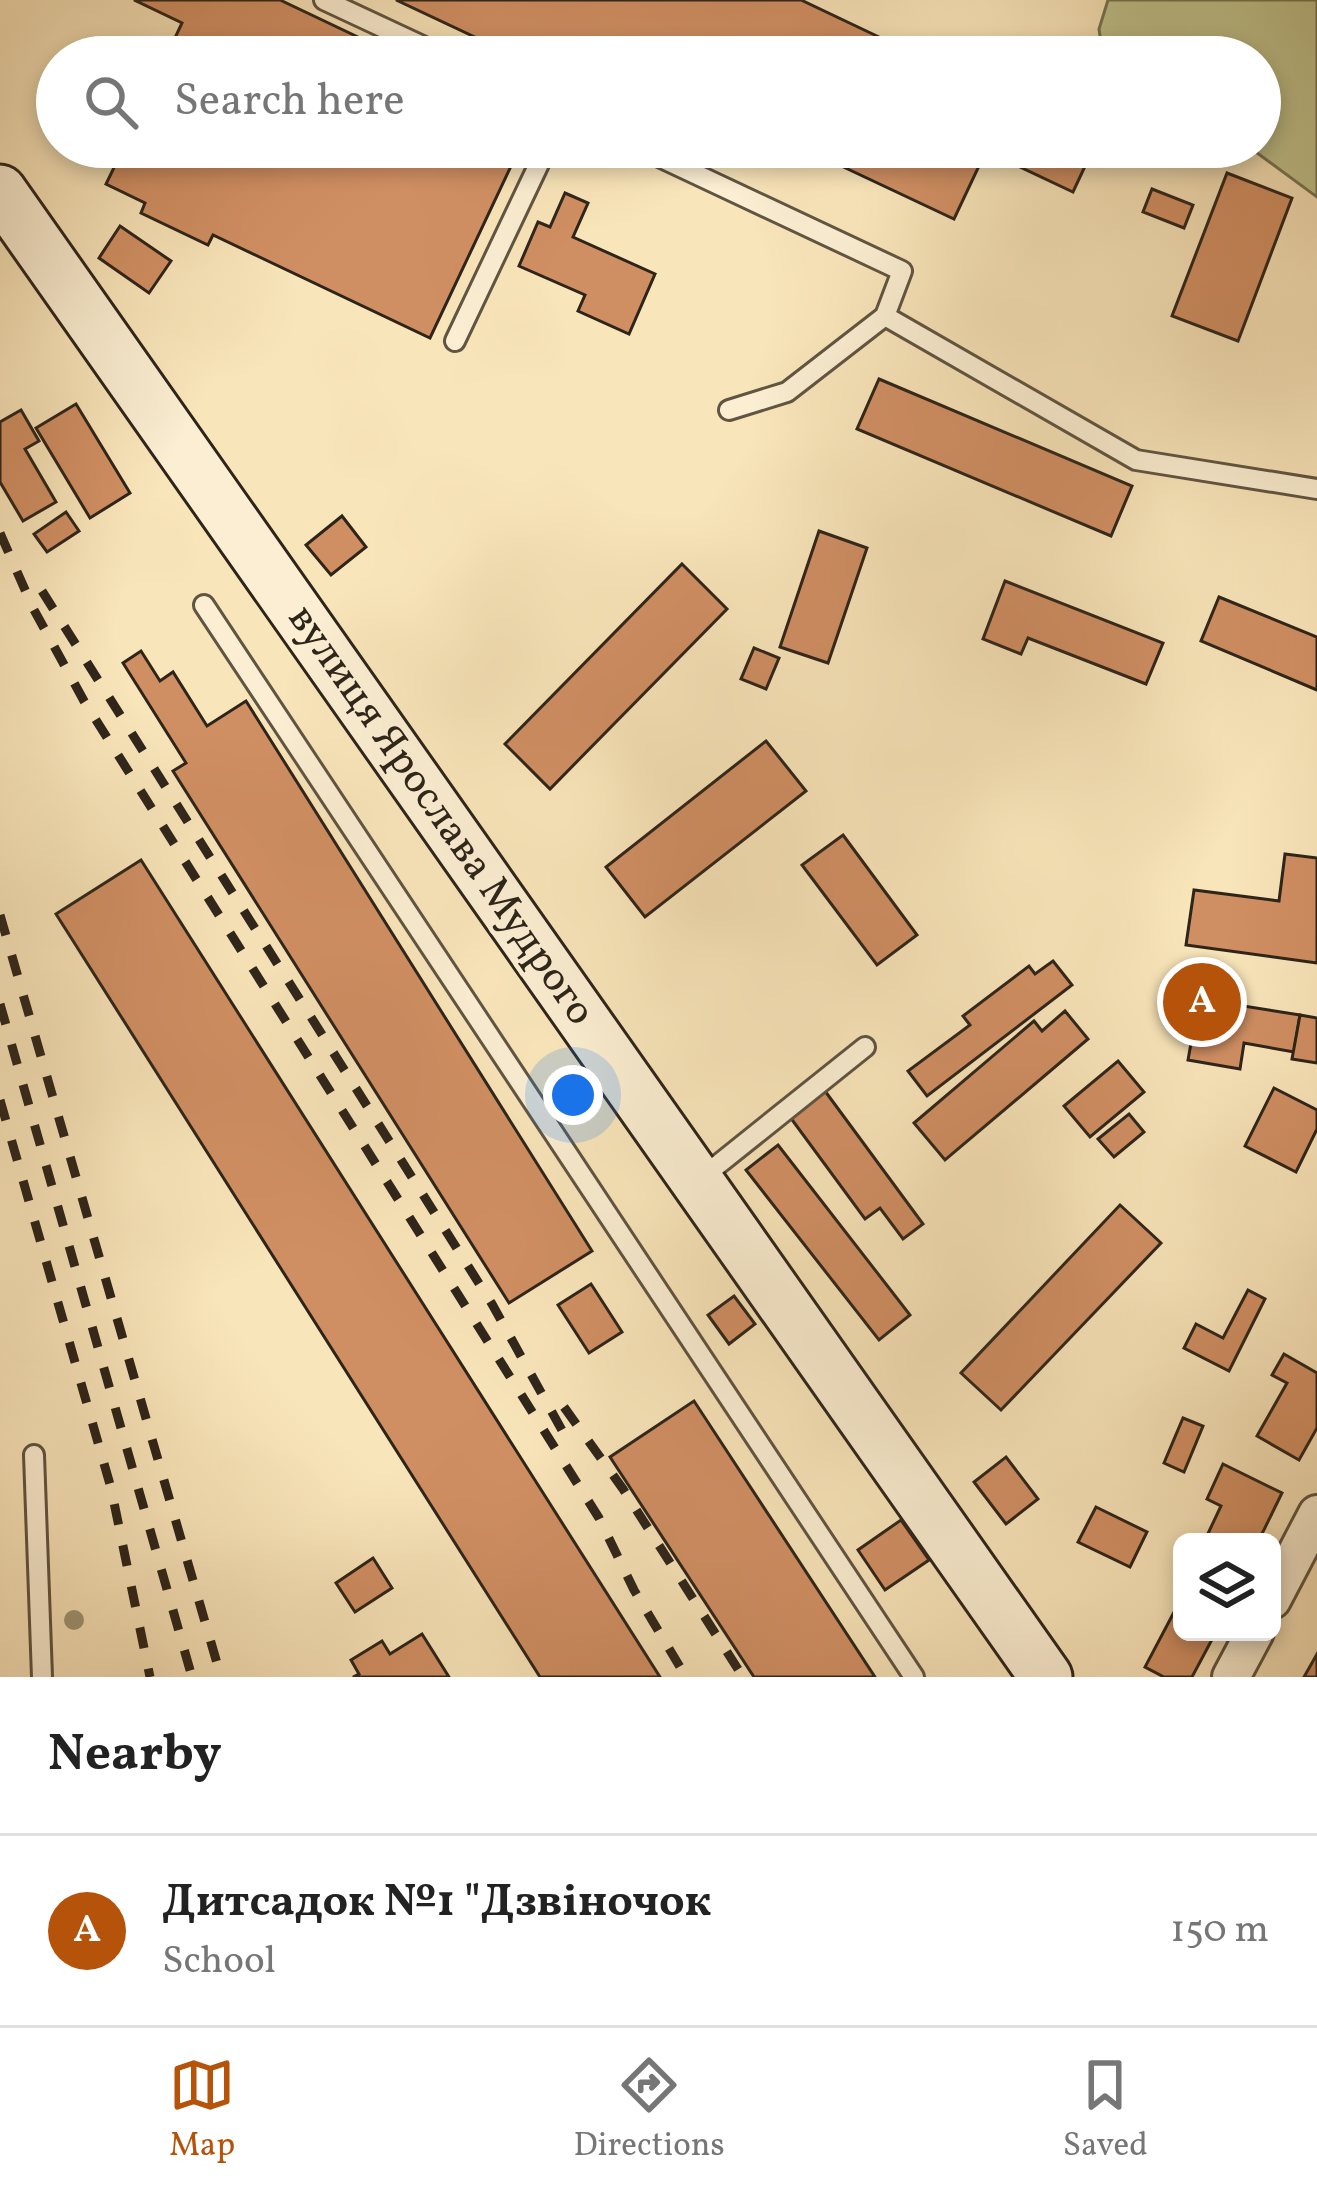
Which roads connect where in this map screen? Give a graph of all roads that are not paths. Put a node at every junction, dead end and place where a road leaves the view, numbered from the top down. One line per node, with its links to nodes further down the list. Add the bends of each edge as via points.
1 (324, 0): 2 (lane)
2 (401, 36)
3 (537, 168): 7 (lane)
4 (683, 168): 6 (lane, via 902,271)
5 (0, 190): 12 (street, вулиця Ярослава Мудрого)
6 (885, 316): 8 (lane, via 787,392); 9 (lane, via 1136,460)
7 (455, 341)
8 (730, 410)
9 (1317, 489)
10 (204, 605): 18 (lane)
11 (865, 1047): 12 (lane)
12 (697, 1181): 19 (street, вулиця Ярослава Мудрого)
13 (34, 1455): 17 (lane)
14 (1317, 1514): 15 (street)
15 (1281, 1583)
16 (1250, 1641): 20 (street)
17 (42, 1677)
18 (914, 1677)
19 (1046, 1677)
20 (1232, 1677)

